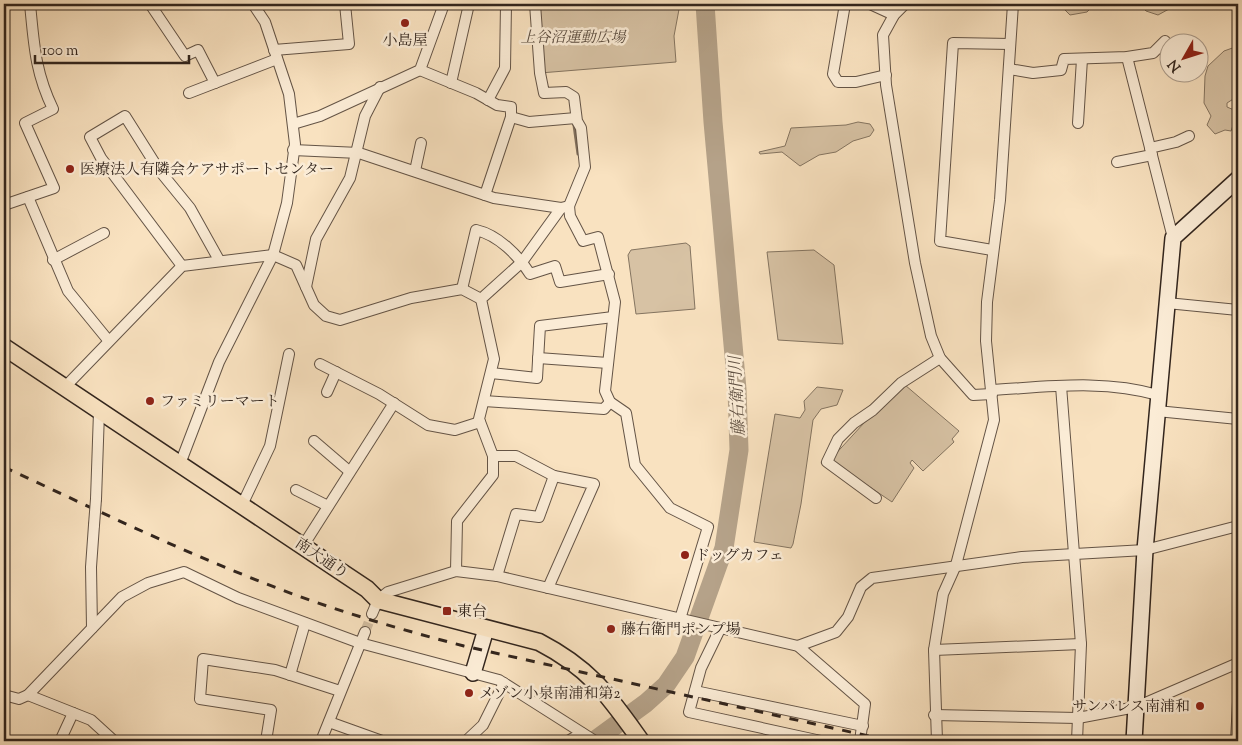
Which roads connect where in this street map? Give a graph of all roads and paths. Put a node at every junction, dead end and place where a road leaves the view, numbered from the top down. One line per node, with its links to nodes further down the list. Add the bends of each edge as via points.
1 (30, 4): 40 (street, via 36,66 42,88 53,109 25,123 54,188)
2 (253, 4): 16 (street, via 264,22)
3 (344, 4): 16 (street, via 349,44)
4 (444, 4): 20 (street)
5 (469, 4): 23 (street)
6 (506, 4): 26 (street, via 505,68)
7 (535, 4): 28 (street, via 544,93 566,92 574,97)
8 (845, 4): 21 (street, via 833,74 838,82)
9 (870, 4): 13 (street)
10 (904, 4): 13 (street)
11 (1013, 4): 14 (street)
12 (153, 5): 22 (street, via 185,56 198,50)
13 (894, 15): 21 (street, via 883,35)
14 (1010, 44): 19 (street); 45 (street, via 954,43 940,241)
15 (1160, 46): 17 (street, via 1153,53)
16 (276, 55): 22 (street); 30 (street, via 289,94)
17 (1127, 57): 18 (street); 34 (street)
18 (1082, 59): 19 (street, via 1064,60 1061,70 1047,72); 29 (street)
19 (1009, 69): 45 (street, via 1000,200)
20 (420, 70): 23 (street); 24 (street)
21 (886, 76): 62 (street, via 916,263 931,336)
22 (215, 83): 25 (street)
23 (451, 83): 26 (street)
24 (380, 87): 30 (street, via 320,116); 35 (street, via 364,116)
25 (189, 93)
26 (488, 100): 27 (street, via 511,107)
27 (511, 117): 28 (street, via 529,122); 39 (street)
28 (576, 118): 42 (street, via 581,128 585,167)
29 (1078, 123)
30 (293, 124): 33 (street)
31 (1189, 136): 34 (street)
32 (421, 143): 37 (street)
33 (293, 150): 35 (street); 46 (street, via 287,203)
34 (1151, 151): 36 (street); 44 (street)
35 (357, 152): 37 (street); 52 (street, via 350,178 316,239)
36 (1117, 162)
37 (415, 172): 39 (street)
38 (1238, 179): 44 (street)
39 (485, 195): 42 (street)
40 (28, 197): 41 (street); 47 (street)
41 (4, 205)
42 (565, 207): 49 (street); 51 (street, via 583,241 598,238)
43 (104, 233): 47 (street)
44 (1173, 238): 55 (street)
45 (992, 250): 70 (street, via 986,341)
46 (273, 255): 48 (street); 52 (street, via 296,265); 81 (street, via 219,362)
47 (53, 260): 58 (street, via 68,291)
48 (219, 260): 50 (street); 50 (street, via 190,208 159,170 125,116 90,137 101,158)
49 (522, 262): 51 (street, via 530,274 555,266 560,282); 53 (street, via 489,233 476,230); 54 (street)
50 (182, 266): 58 (street)
51 (609, 274): 57 (street, via 615,302)
52 (306, 287): 53 (street, via 314,305 326,316 340,320 411,298)
53 (462, 289): 54 (street)
54 (482, 299): 66 (street, via 494,359)
55 (1167, 303): 56 (street); 71 (street)
56 (1238, 310)
57 (613, 317): 61 (street, via 540,326); 63 (street)
58 (108, 340): 68 (street)
59 (4, 347): 68 (main road, 南大通り)
60 (289, 354): 86 (street, via 270,446)
61 (538, 358): 63 (street); 66 (street, via 537,378)
62 (940, 358): 70 (street, via 973,395); 85 (street, via 901,384 854,423 838,439 827,462)
63 (608, 363): 73 (street, via 605,391)
64 (320, 364): 65 (street)
65 (336, 372): 69 (street); 74 (street)
66 (491, 373): 72 (street)
67 (1060, 386): 70 (street); 71 (street, via 1130,387); 91 (street)
68 (64, 388): 76 (main road, 南大通り)
69 (327, 392)
70 (991, 392): 92 (street, via 994,420)
71 (1158, 395): 75 (street)
72 (484, 400): 73 (street, via 604,409); 78 (street)
73 (610, 402): 97 (street, via 626,413 635,465 670,508 708,527)
74 (394, 403): 78 (street, via 428,425 444,430); 82 (street)
75 (1157, 411): 77 (street); 90 (street)
76 (99, 412): 81 (main road, 南大通り); 99 (street, bridge, via 91,567)
77 (1238, 419)
78 (480, 422): 80 (street)
79 (314, 441): 82 (street)
80 (493, 456): 83 (street, via 516,456); 93 (street, via 493,475 457,521)
81 (180, 464): 86 (main road, 南大通り)
82 (349, 471): 87 (street)
83 (554, 476): 94 (street, via 539,517 516,514); 95 (street, via 594,484)
84 (296, 490): 87 (street)
85 (876, 498)
86 (242, 505): 89 (main road, 南大通り)
87 (328, 506): 89 (street)
88 (1238, 526): 90 (street)
89 (303, 546): 96 (main road, 南大通り, via 367,589)
90 (1145, 550): 91 (street); 116 (street)
91 (1074, 554): 92 (street); 104 (street)
92 (956, 565): 105 (street, via 872,578 861,587 848,617 836,632); 106 (street, via 943,594)
93 (456, 571): 94 (street); 96 (street, via 388,592)
94 (498, 576): 95 (street)
95 (548, 588): 97 (street)
96 (375, 607): 100 (main road, 南大通り)
97 (682, 620): 101 (street)
98 (305, 623): 99 (street, via 238,598 184,572 148,583 122,596); 103 (street); 109 (street)
99 (92, 628): 114 (street)
100 (486, 628): 108 (street); 123 (main road, 南大通り, via 539,642 559,652 590,675)
101 (716, 628): 105 (street); 112 (street)
102 (365, 632): 103 (street)
103 (360, 643): 108 (street); 111 (street)
104 (1081, 644): 106 (street); 119 (street)
105 (798, 646): 121 (street, via 865,704)
106 (934, 650): 118 (street)
107 (1238, 662): 116 (street)
108 (473, 673): 110 (street)
109 (290, 674): 111 (street); 126 (street, via 203,659 200,699 271,710)
110 (504, 683): 122 (street); 129 (street, via 483,725)
111 (340, 691): 120 (street)
112 (695, 691): 121 (street); 132 (street, via 689,712)
113 (4, 695): 114 (street, via 19,699)
114 (28, 695): 117 (street)
115 (1238, 702): 137 (street)
116 (1136, 707): 119 (street); 136 (street)
117 (73, 713): 124 (street); 125 (street, via 91,720)
118 (934, 715): 119 (street); 134 (street)
119 (1078, 718): 135 (street)
120 (330, 722): 127 (street); 128 (street)
121 (863, 726): 133 (street)
122 (584, 734): 130 (street); 131 (street)
123 (639, 738)
124 (60, 741)
125 (114, 741)
126 (266, 741)
127 (321, 741)
128 (382, 741)
129 (466, 741)
130 (568, 741)
131 (595, 741)
132 (821, 741)
133 (860, 741)
134 (937, 741)
135 (1077, 741)
136 (1134, 741)
137 (1236, 741)

